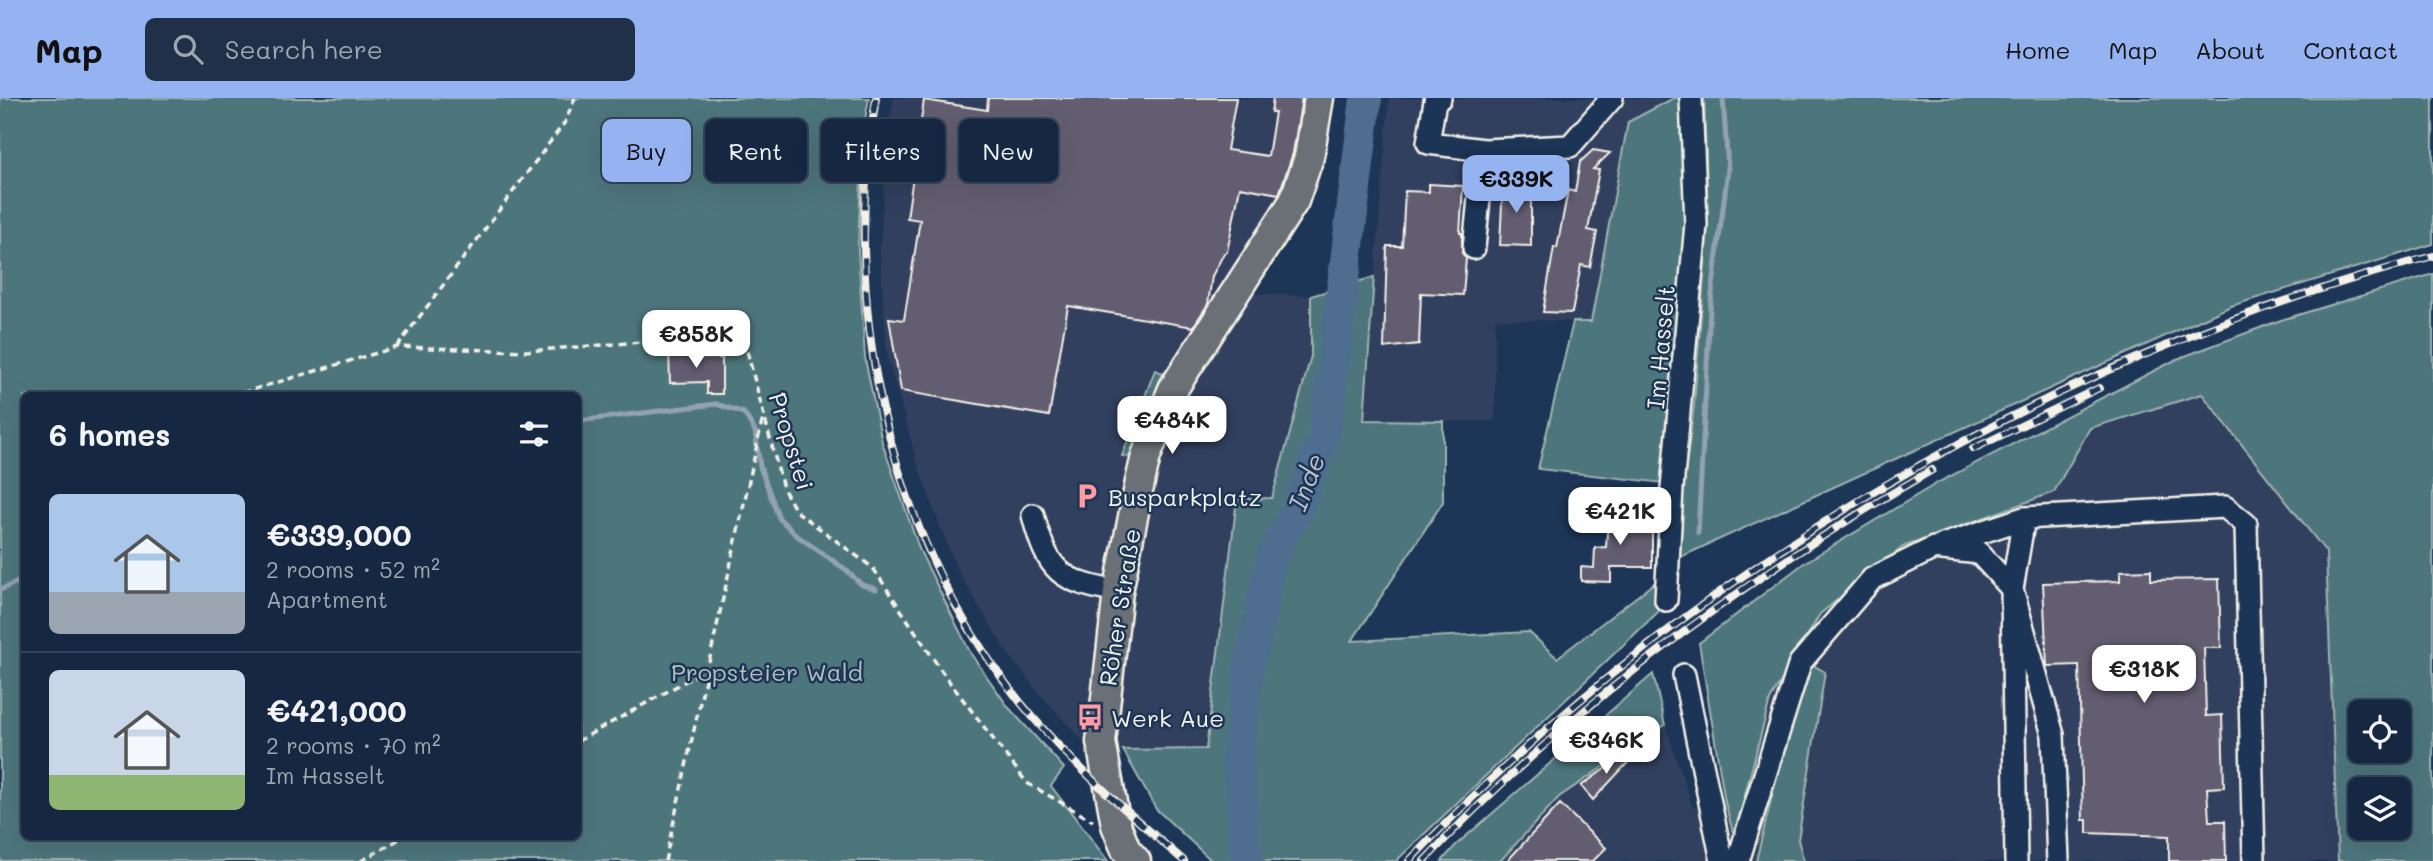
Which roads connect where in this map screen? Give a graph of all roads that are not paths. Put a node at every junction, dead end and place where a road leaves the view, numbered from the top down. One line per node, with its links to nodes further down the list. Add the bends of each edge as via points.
1 (1318, 98): 11 (main road, Röher Straße, via 1309,157 1294,201 1196,351 1161,416 1140,482)
2 (1440, 98): 5 (street, via 1435,101 1428,143)
3 (1612, 98): 5 (street, via 1570,146)
4 (1691, 98): 12 (street, Im Hasselt, via 1696,223)
5 (1484, 150): 6 (street)
6 (1474, 248)
7 (1033, 515): 11 (street, via 1047,558 1057,571 1076,582)
8 (2024, 518): 9 (street); 10 (street); 19 (street, via 2225,508 2246,524)
9 (1934, 548): 10 (street, via 1979,553); 16 (street, via 1872,579 1800,663)
10 (2012, 589): 17 (street); 18 (street, via 2053,735)
11 (1118, 592): 14 (main road, Röher Straße, via 1101,742 1116,825)
12 (1666, 600)
13 (1684, 675): 15 (street)
14 (1136, 861)
15 (1722, 861)
16 (1738, 861)
17 (2016, 861)
18 (2059, 861)
19 (2254, 861)

